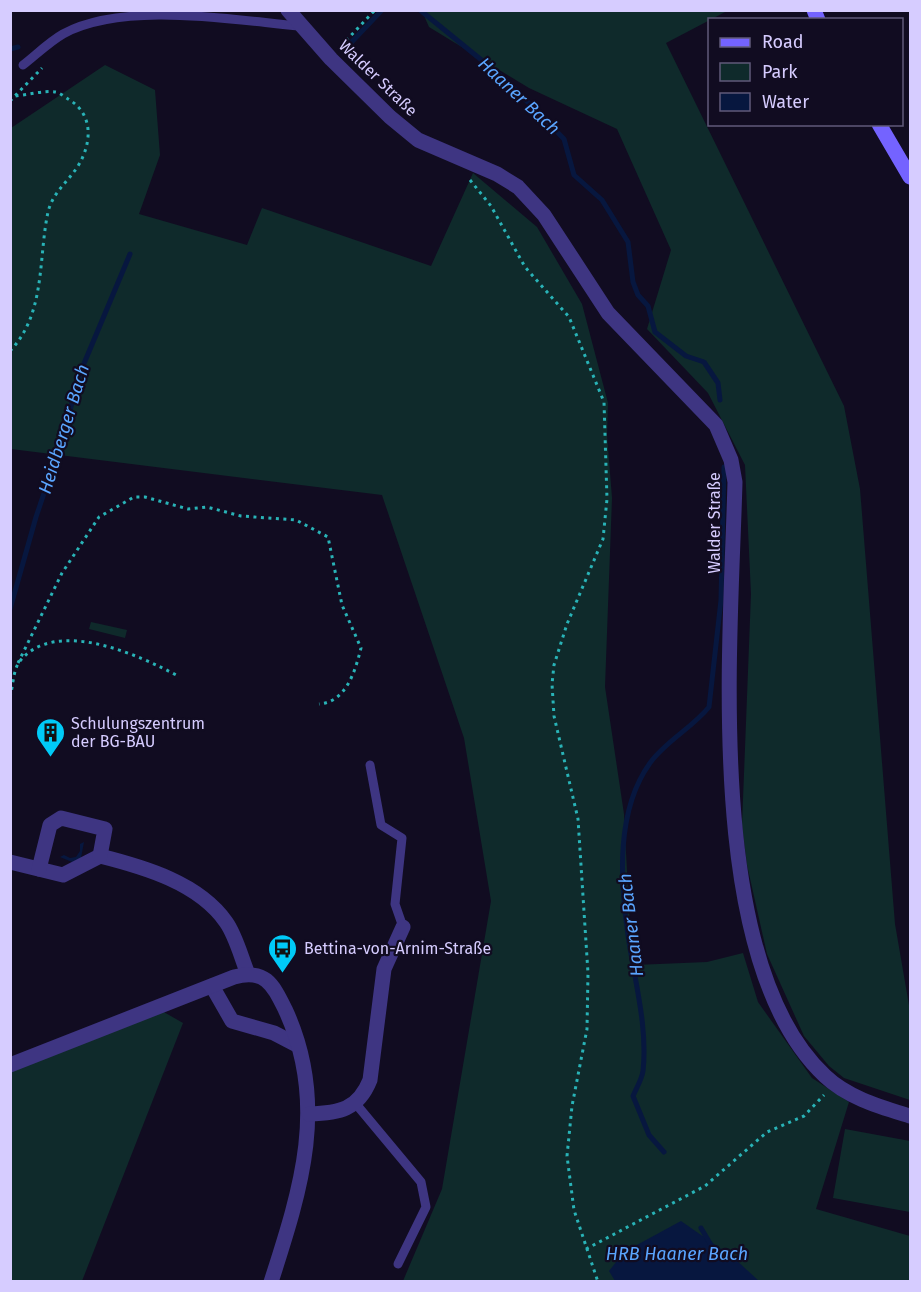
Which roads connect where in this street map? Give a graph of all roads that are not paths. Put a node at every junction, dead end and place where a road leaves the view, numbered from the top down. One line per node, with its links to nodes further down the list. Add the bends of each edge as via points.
1 (288, 10): 2 (street, Walder Straße)
2 (299, 26): 3 (lane, via 122,17 90,23 63,35); 17 (street, Walder Straße, via 411,134 518,187 544,215 608,313 716,425 731,460 735,482 728,755 736,842 765,978 785,1023 809,1058 835,1084 857,1098)
3 (23, 65)
4 (880, 126): 5 (main road)
5 (910, 177)
6 (369, 765): 10 (lane, via 381,825 402,838 395,904)
7 (100, 856): 9 (street, via 63,875); 9 (street, via 105,829 61,818 50,825); 11 (street, via 138,865 206,898 227,923)
8 (10, 862): 9 (street)
9 (39, 869)
10 (403, 927): 15 (street, via 384,969 370,1080)
11 (248, 974): 12 (street); 13 (street, via 264,976 276,990)
12 (212, 986): 13 (street, via 232,1021 274,1033); 14 (street)
13 (297, 1045): 16 (street, via 307,1079)
14 (10, 1065)
15 (356, 1104): 16 (street, via 339,1111); 18 (lane, via 422,1182 426,1208)
16 (309, 1114): 19 (street, via 296,1202)
17 (910, 1116)
18 (398, 1264)
19 (271, 1281)

